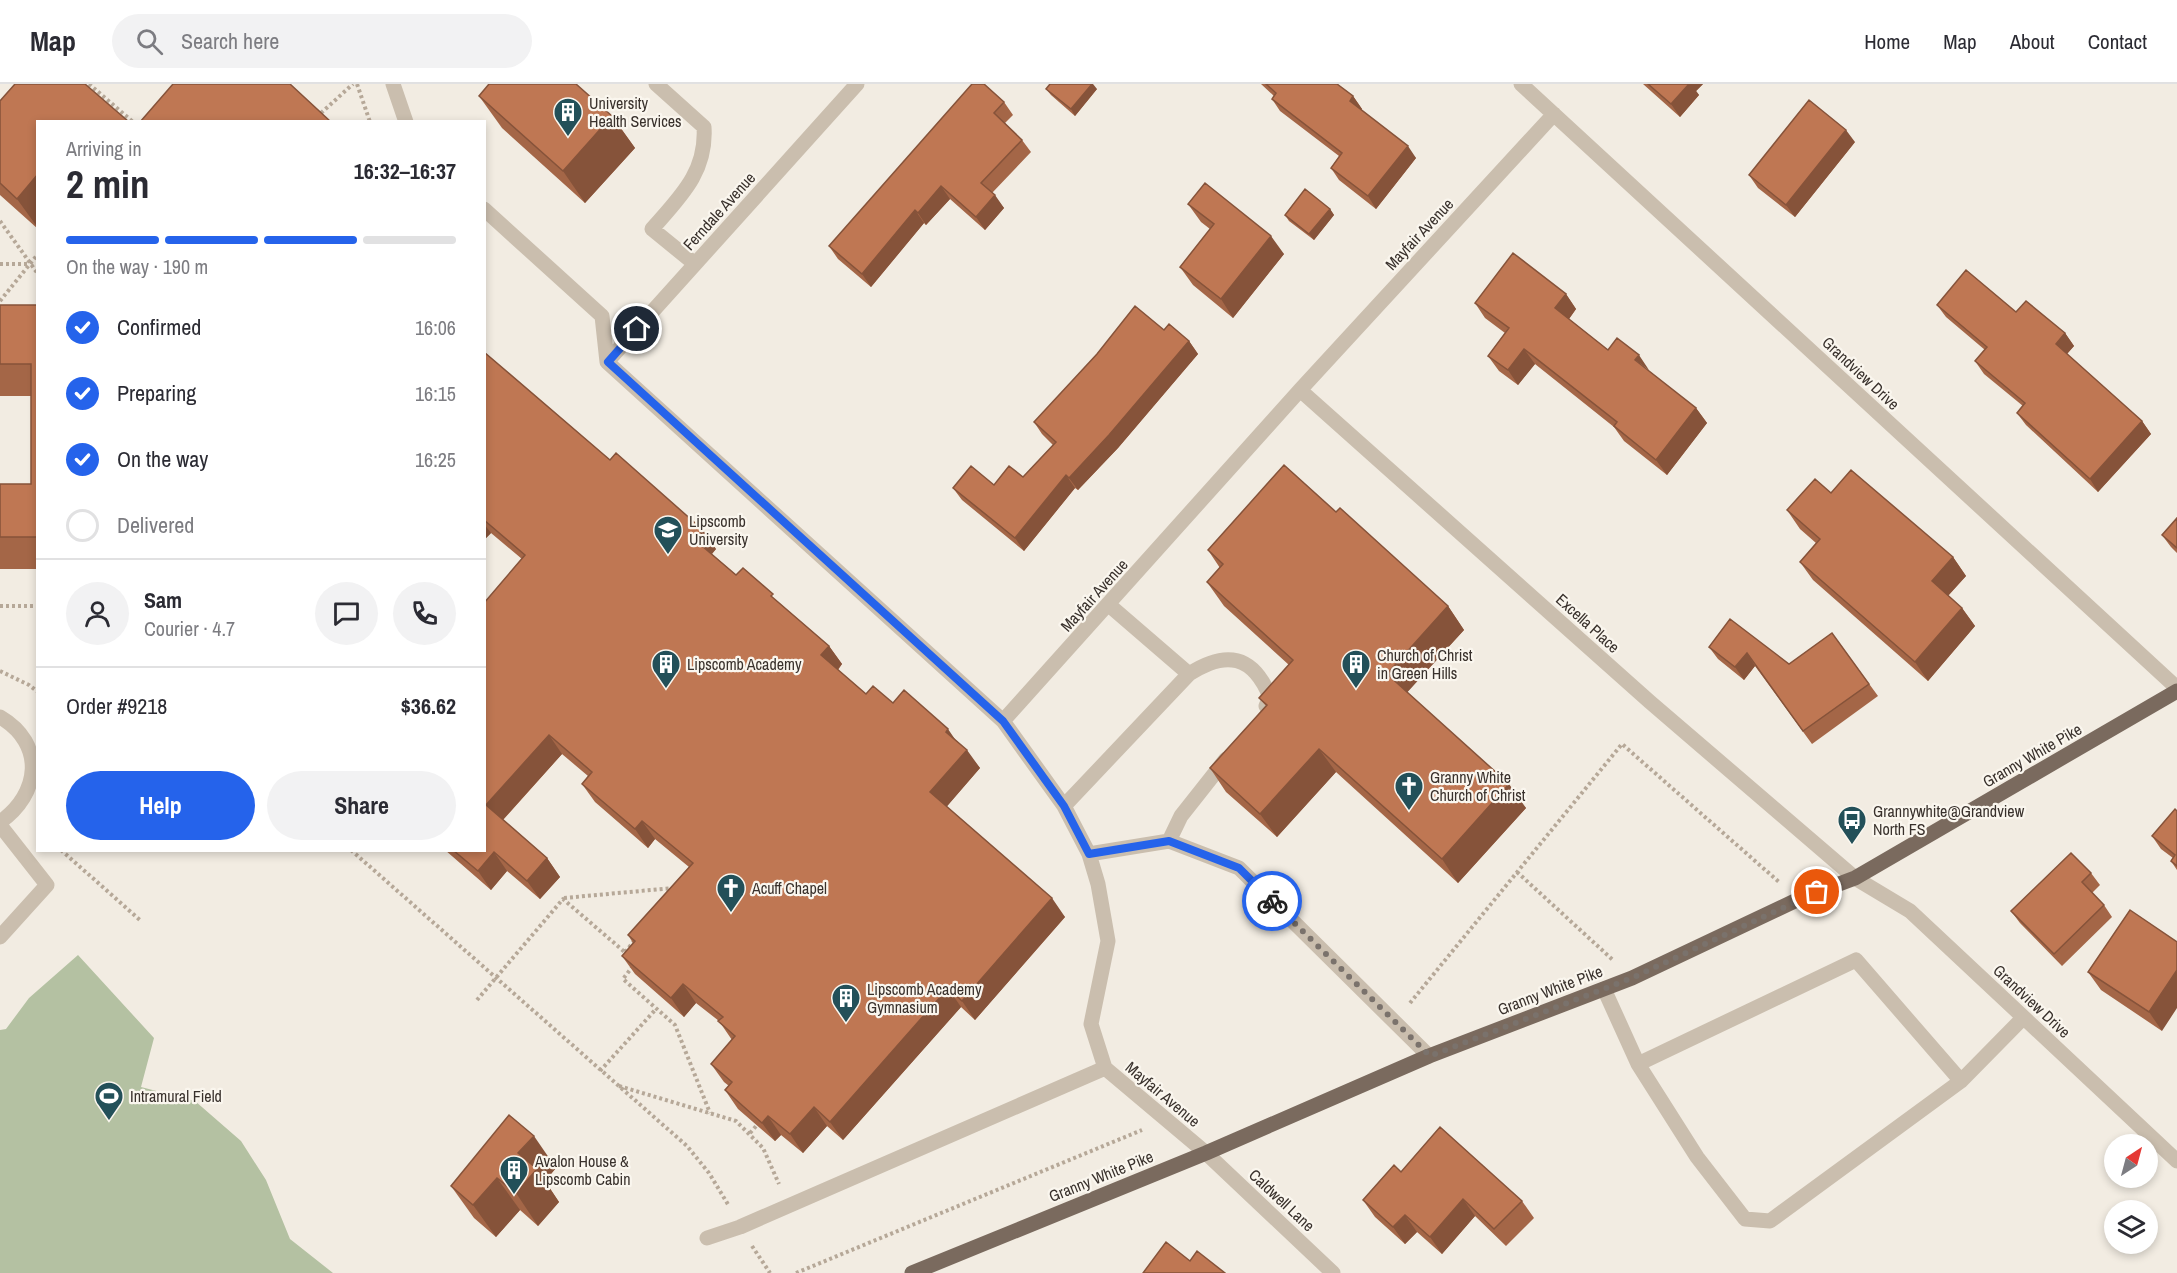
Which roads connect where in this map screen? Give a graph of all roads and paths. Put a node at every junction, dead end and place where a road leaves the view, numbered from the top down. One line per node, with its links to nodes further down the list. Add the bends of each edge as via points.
1 (89, 84): 11 (path)
2 (355, 84): 8 (path); 12 (path)
3 (393, 84): 13 (street)
4 (656, 84): 19 (street, via 704,127 705,146 698,171 652,229)
5 (856, 84): 19 (street, Ferndale Avenue)
6 (1521, 84): 9 (street, Grandview Drive)
7 (313, 106): 8 (path)
8 (321, 113): 10 (path)
9 (1554, 114): 23 (street, Mayfair Avenue); 29 (street, Grandview Drive)
10 (326, 117)
11 (131, 120)
12 (369, 120)
13 (405, 120)
14 (486, 211): 22 (street, via 602,316)
15 (0, 221): 18 (path)
16 (36, 256): 18 (path)
17 (0, 264): 18 (path)
18 (29, 264): 20 (path); 21 (path)
19 (695, 264): 22 (street, Ferndale Avenue)
20 (36, 272)
21 (0, 301)
22 (608, 362): 33 (street)
23 (1300, 390): 24 (street, Mayfair Avenue); 42 (street, Excella Place, via 1650,702)
24 (1109, 605): 28 (street); 33 (street, Mayfair Avenue)
25 (0, 606): 26 (path)
26 (36, 606)
27 (0, 671): 30 (path)
28 (1190, 674): 32 (street, via 1204,664 1230,657 1252,667 1270,697); 35 (street)
29 (2177, 689): 42 (main road, Granny White Pike)
30 (36, 690)
31 (0, 717): 36 (street, via 24,738 32,757 32,777 15,812)
32 (1261, 717)
33 (1003, 721): 35 (street, Mayfair Avenue)
34 (1234, 749): 37 (street, via 1181,816)
35 (1064, 806): 40 (street, Mayfair Avenue)
36 (0, 823): 48 (street, via 47,885)
37 (1169, 841): 40 (street); 58 (street, via 1239,868)
38 (63, 852): 46 (path)
39 (353, 852): 52 (path)
40 (1089, 854): 61 (street, Mayfair Avenue, via 1108,940 1091,1024)
41 (1517, 872): 45 (path, via 1622,744); 53 (path); 58 (path)
42 (1855, 878): 45 (main road, Granny White Pike); 57 (street, Grandview Drive, via 1910,911)
43 (674, 896): 44 (path, via 681,887)
44 (563, 898): 49 (path); 52 (path)
45 (1798, 899): 53 (main road, Granny White Pike)
46 (140, 920)
47 (639, 936): 49 (path)
48 (0, 937)
49 (625, 952): 50 (path)
50 (630, 957)
51 (636, 962): 56 (path, via 623,979)
52 (497, 977): 55 (path); 62 (path)
53 (1632, 978): 54 (main road, Granny White Pike)
54 (1604, 989): 59 (main road, Granny White Pike); 60 (street)
55 (477, 1000)
56 (656, 1009): 62 (path); 65 (path, via 675,1025)
57 (2023, 1018): 63 (street); 70 (street, Grandview Drive)
58 (1394, 1022): 59 (street)
59 (1430, 1056): 69 (main road, Granny White Pike)
60 (1638, 1064): 63 (street, via 1856,960); 63 (street, via 1697,1157 1745,1219 1770,1221)
61 (1105, 1068): 66 (street, Mayfair Avenue); 71 (street)
62 (600, 1071): 64 (path)
63 (1961, 1081)
64 (616, 1085): 65 (path); 72 (path, via 687,1146 714,1181)
65 (710, 1113): 68 (path, via 736,1121)
66 (1165, 1119): 69 (street, Mayfair Avenue); 75 (path)
67 (757, 1125): 68 (path)
68 (750, 1134): 71 (path, via 763,1148)
69 (1206, 1153): 76 (main road, Granny White Pike); 77 (street, Caldwell Lane)
70 (2177, 1161)
71 (789, 1206): 72 (street)
72 (740, 1227): 73 (street); 74 (path)
73 (708, 1238)
74 (770, 1273)
75 (796, 1273)
76 (912, 1273)
77 (1333, 1273)

